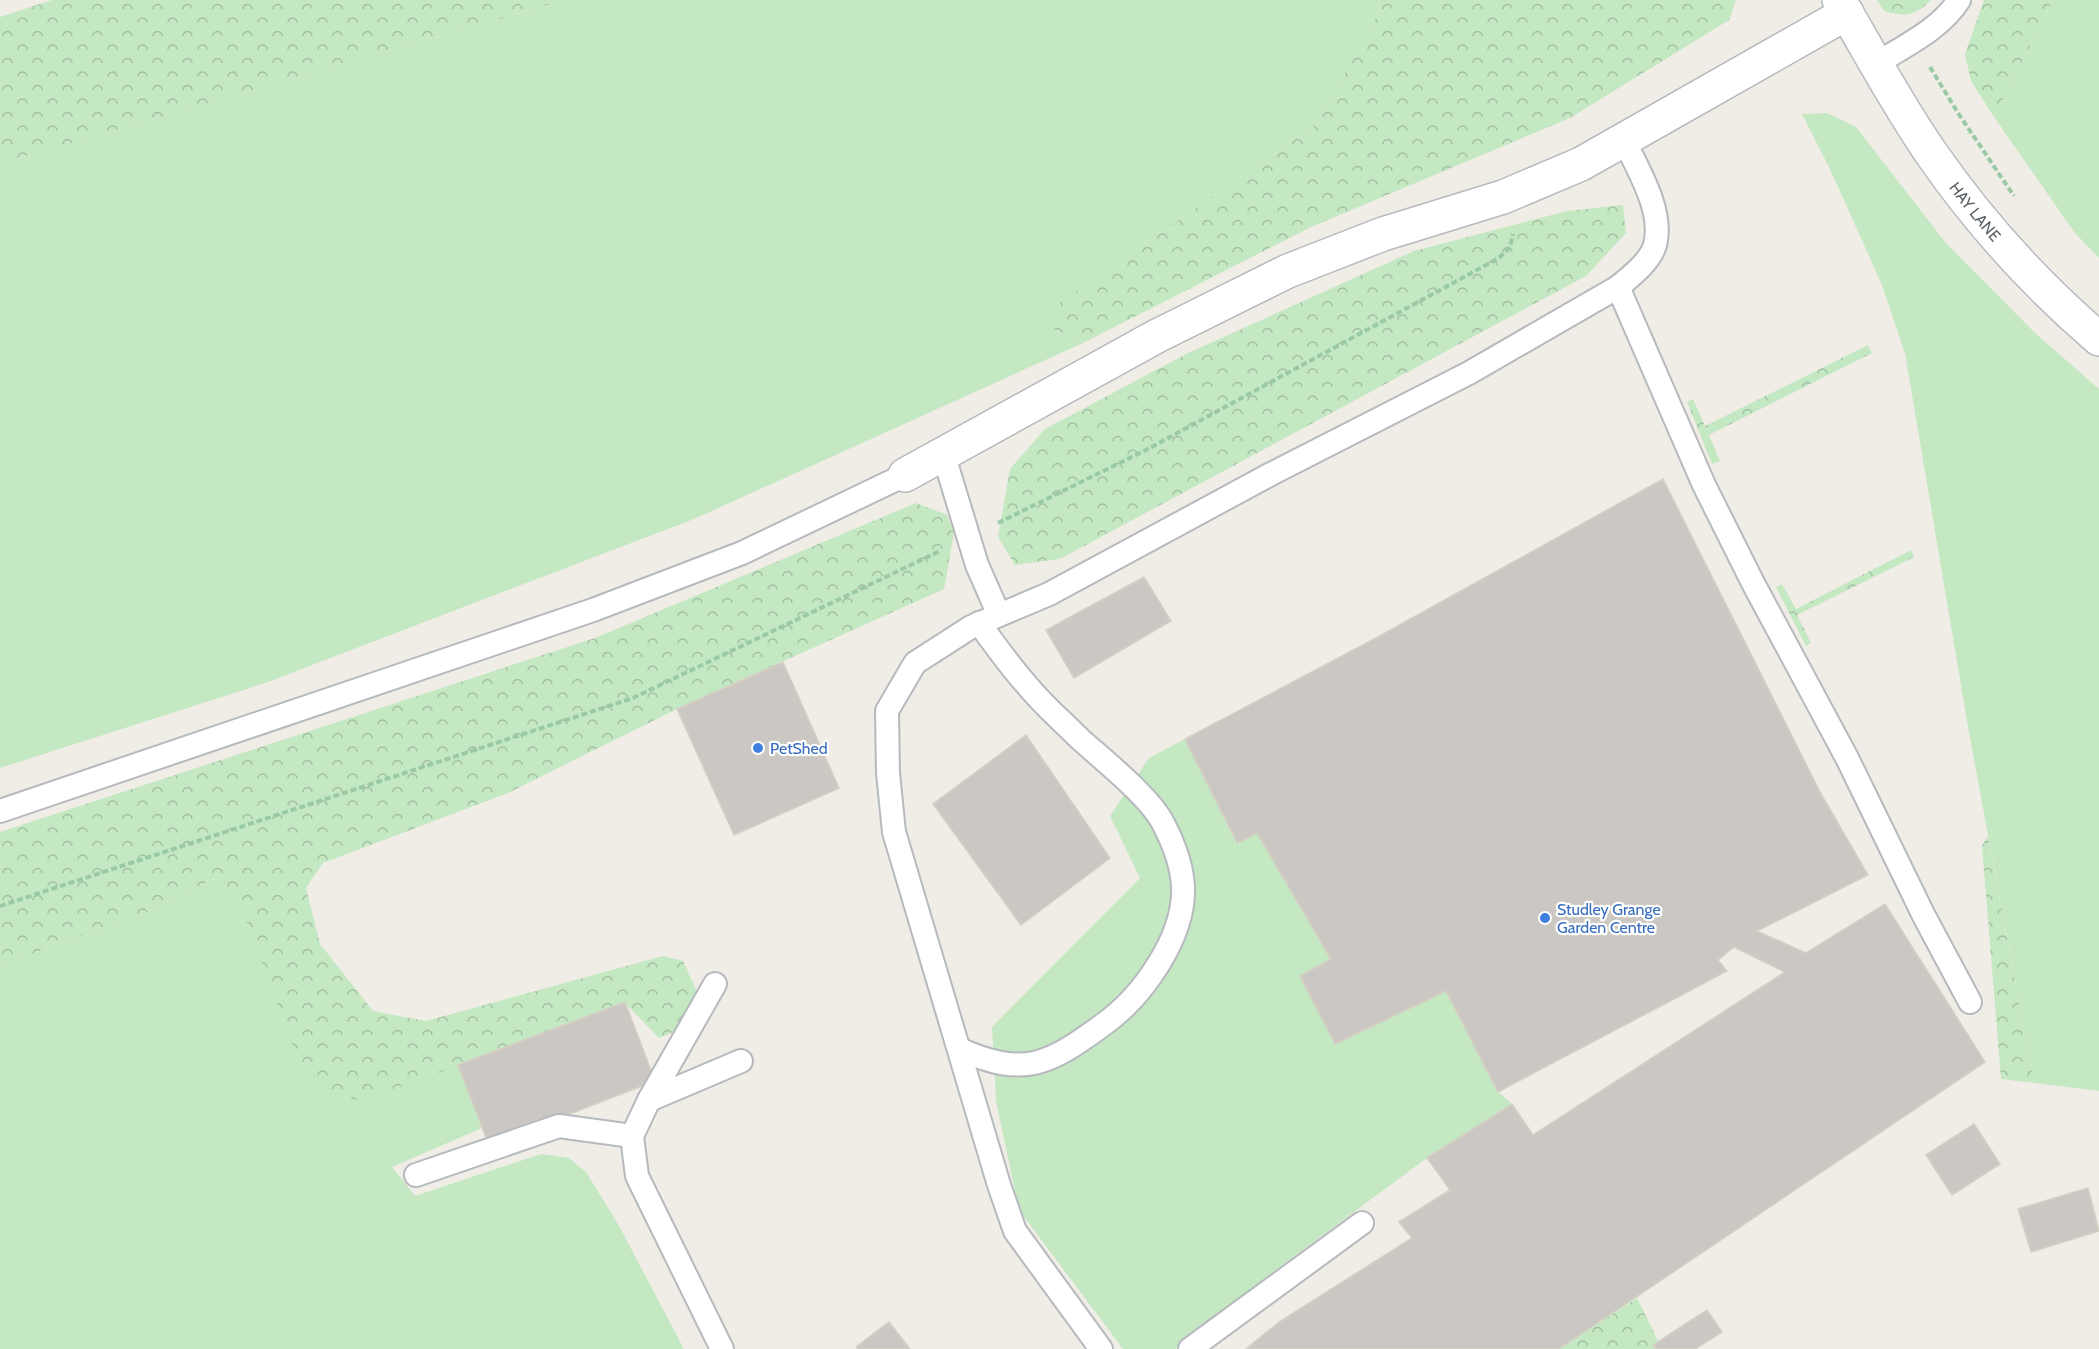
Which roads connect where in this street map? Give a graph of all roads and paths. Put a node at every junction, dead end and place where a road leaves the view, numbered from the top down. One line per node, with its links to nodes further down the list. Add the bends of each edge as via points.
1 (1959, 0): 3 (lane, via 1952,11)
2 (1843, 6): 4 (street, HAY LANE); 5 (street)
3 (1914, 39): 4 (lane); 7 (path, via 1958,114)
4 (1876, 63): 9 (street, HAY LANE, via 1908,119 1958,190 2019,262)
5 (1623, 140): 6 (street, via 1581,164); 8 (lane, via 1655,207 1655,246)
6 (1517, 191): 10 (street, via 1383,234 1288,271 1157,336); 12 (path, via 1513,238 1499,258 1146,450)
7 (2021, 205)
8 (1618, 287): 13 (lane, via 1469,373 1049,594); 17 (lane, via 1709,495)
9 (2099, 339)
10 (943, 453): 11 (street); 12 (lane)
11 (905, 475): 14 (lane, via 742,553 593,610)
12 (969, 537): 13 (lane, via 987,591); 15 (path, via 633,698)
13 (989, 619): 18 (lane, via 915,663 887,711 894,832); 18 (lane, via 1027,686 1130,784 1162,820 1179,860 1183,888 1167,951 1117,1014 1072,1048 1043,1062 1022,1066 985,1060)
14 (0, 811)
15 (0, 906)
16 (715, 984): 20 (lane)
17 (1970, 1002)
18 (959, 1049): 25 (lane, via 1015,1231)
19 (741, 1061): 20 (lane)
20 (649, 1100): 21 (lane)
21 (632, 1136): 22 (lane, via 559,1126); 24 (lane, via 637,1176)
22 (416, 1175)
23 (1362, 1223): 26 (lane)
24 (722, 1349)
25 (1101, 1349)
26 (1190, 1349)

